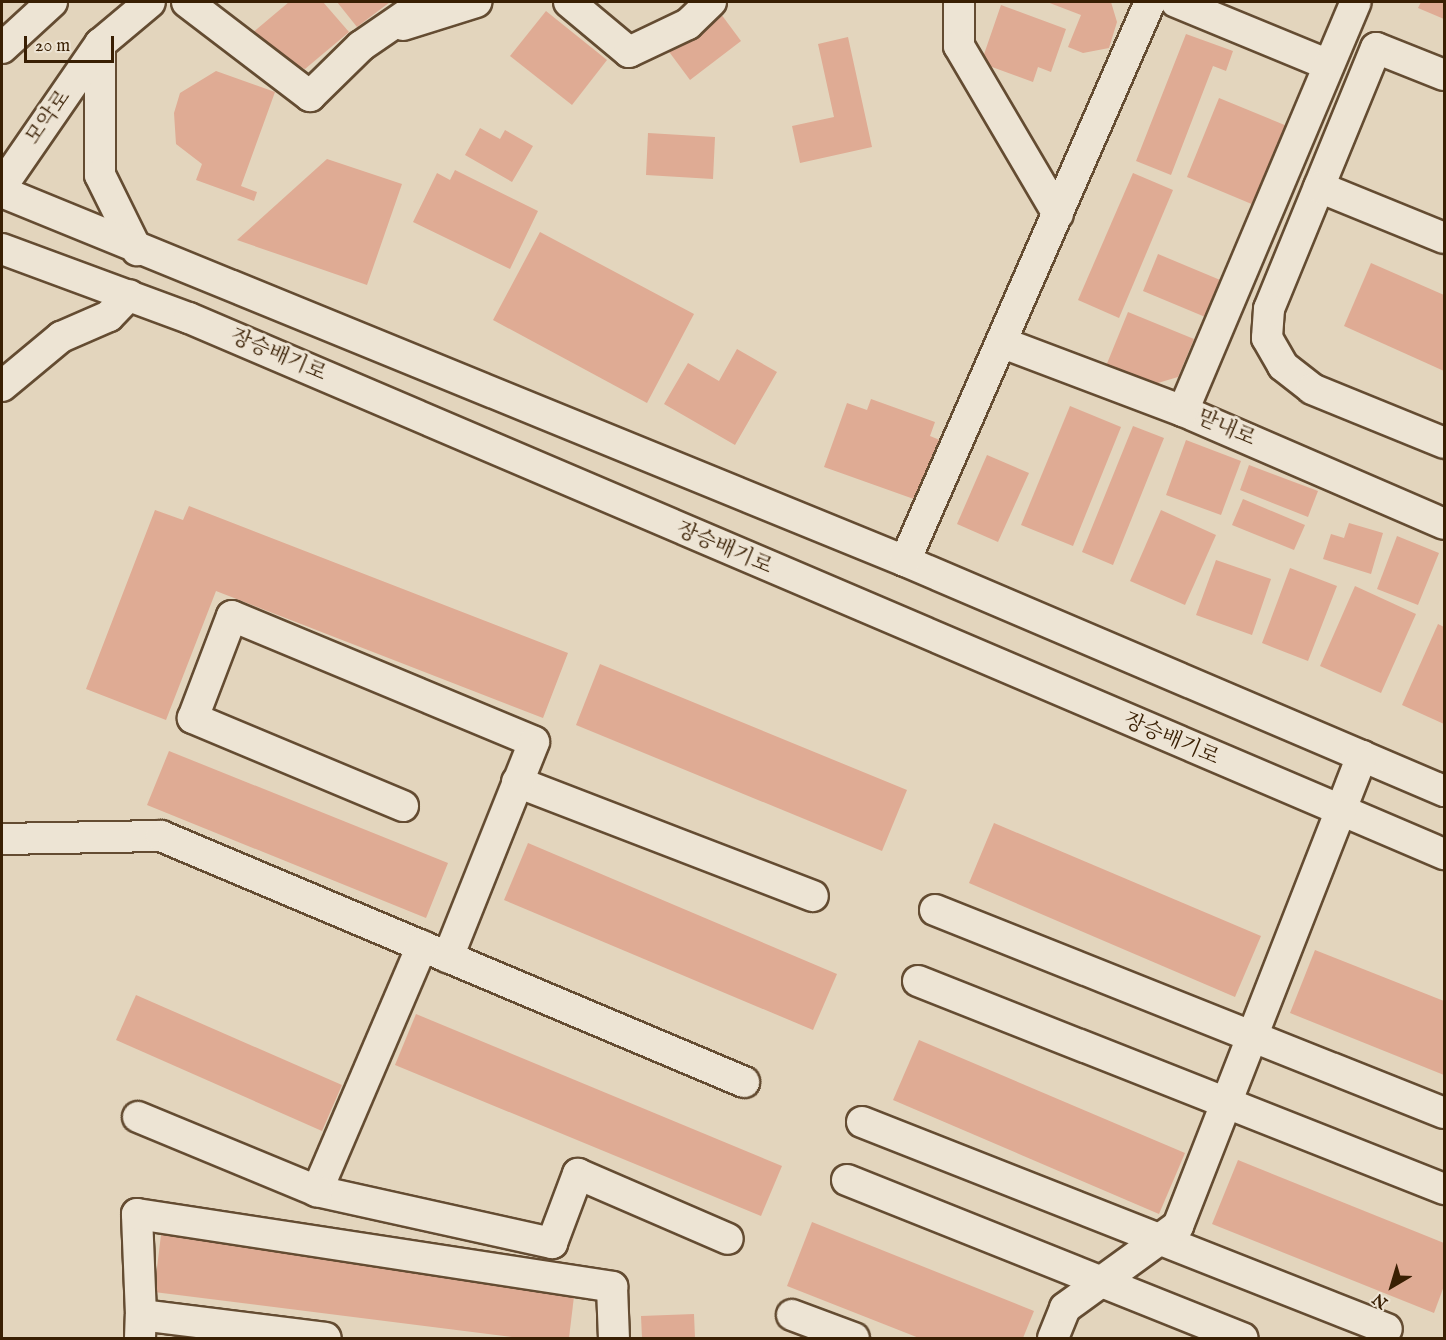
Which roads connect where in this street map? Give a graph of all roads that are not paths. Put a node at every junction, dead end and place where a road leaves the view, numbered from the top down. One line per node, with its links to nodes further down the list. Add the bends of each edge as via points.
1 (52, 2): 14 (street)
2 (150, 2): 13 (street, 모악로)
3 (187, 2): 12 (street, via 310,96)
4 (425, 2): 12 (street)
5 (476, 2): 12 (street)
6 (569, 2): 7 (street, via 629,52 688,24)
7 (711, 2)
8 (958, 2): 20 (street, via 959,46)
9 (1150, 2): 20 (street)
10 (1176, 2): 15 (street)
11 (1356, 2): 15 (street)
12 (383, 31)
13 (100, 44): 17 (street, 모악로); 23 (street, via 100,175)
14 (2, 48)
15 (1329, 65): 27 (street)
16 (1444, 75): 18 (street, via 1376,48)
17 (2, 186)
18 (1319, 187): 21 (street); 28 (street, via 1269,309 1267,339 1283,366 1312,389)
19 (2, 192): 23 (street)
20 (1058, 214): 25 (street)
21 (1444, 238)
22 (2, 249): 24 (street, 장승배기로)
23 (137, 250): 30 (street)
24 (129, 295): 26 (street, via 109,316 61,337); 35 (street, 장승배기로)
25 (1003, 343): 27 (street, 맏내로); 30 (street)
26 (2, 386)
27 (1183, 411): 29 (street, 맏내로)
28 (1444, 443)
29 (1444, 524)
30 (905, 561): 31 (street)
31 (1362, 756): 33 (street); 35 (street)
32 (517, 782): 34 (street, via 534,741 232,616 193,718); 38 (street); 40 (street)
33 (1444, 790)
34 (403, 806)
35 (1341, 811): 37 (street, 장승배기로); 42 (street)
36 (2, 839): 40 (street, via 161,836)
37 (1444, 855)
38 (813, 896)
39 (935, 910): 42 (street)
40 (435, 951): 43 (street); 50 (street)
41 (918, 981): 44 (street)
42 (1254, 1037): 44 (street); 45 (street)
43 (744, 1082)
44 (1227, 1103): 49 (street); 52 (street, via 1178,1226)
45 (1444, 1113)
46 (138, 1117): 50 (street)
47 (862, 1122): 52 (street)
48 (847, 1180): 53 (street)
49 (1444, 1189)
50 (317, 1191): 51 (street, via 552,1243 578,1174)
51 (728, 1239)
52 (1160, 1239): 53 (street); 56 (street)
53 (1101, 1282): 60 (street, via 1065,1308); 61 (street)
54 (792, 1315): 59 (street)
55 (140, 1327): 57 (street); 58 (street, via 136,1214 612,1287)
56 (1387, 1329)
57 (326, 1338)
58 (614, 1338)
59 (854, 1338)
60 (1053, 1338)
61 (1243, 1338)

